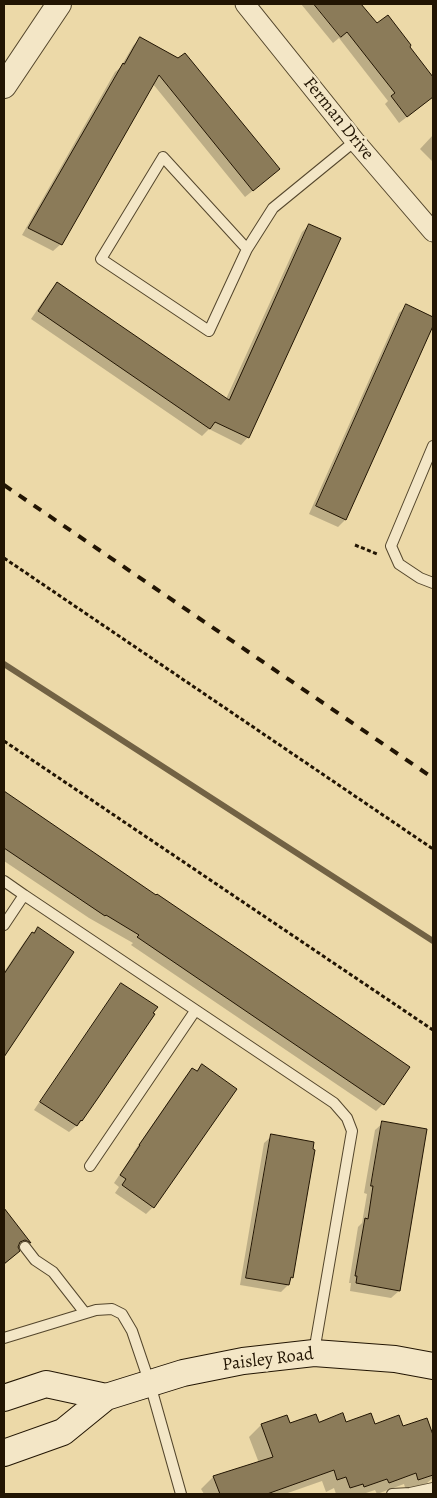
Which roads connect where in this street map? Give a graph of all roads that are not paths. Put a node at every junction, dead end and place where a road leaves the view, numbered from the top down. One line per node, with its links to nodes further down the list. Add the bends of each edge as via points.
1 (59, 4): 3 (street)
2 (244, 4): 4 (street, Ferman Drive)
3 (4, 86)
4 (355, 141): 5 (street, Ferman Drive); 6 (lane, via 273,208)
5 (433, 232)
6 (247, 249): 6 (lane, via 162,156 101,259 209,331)
7 (433, 446): 8 (lane, via 390,546 399,564)
8 (433, 583)
9 (4, 881): 10 (lane)
10 (24, 894): 11 (lane); 12 (lane)
11 (4, 925)
12 (195, 1011): 13 (lane); 17 (lane, via 334,1104 347,1118 352,1131)
13 (90, 1166)
14 (25, 1247): 15 (lane, via 35,1260 53,1272)
15 (85, 1313): 16 (lane); 19 (lane, via 112,1309 122,1314 132,1331)
16 (4, 1338)
17 (314, 1353): 18 (main road, Paisley Road, via 396,1359); 19 (main road, Paisley Road, via 243,1361 183,1373)
18 (433, 1366)
19 (150, 1384): 20 (main road, Paisley Road); 24 (lane)
20 (106, 1397): 21 (main road, Paisley Road, via 46,1384); 22 (main road, Paisley Road, via 63,1432)
21 (4, 1398)
22 (4, 1453)
23 (433, 1488): 25 (lane)
24 (181, 1494)
25 (392, 1494)

